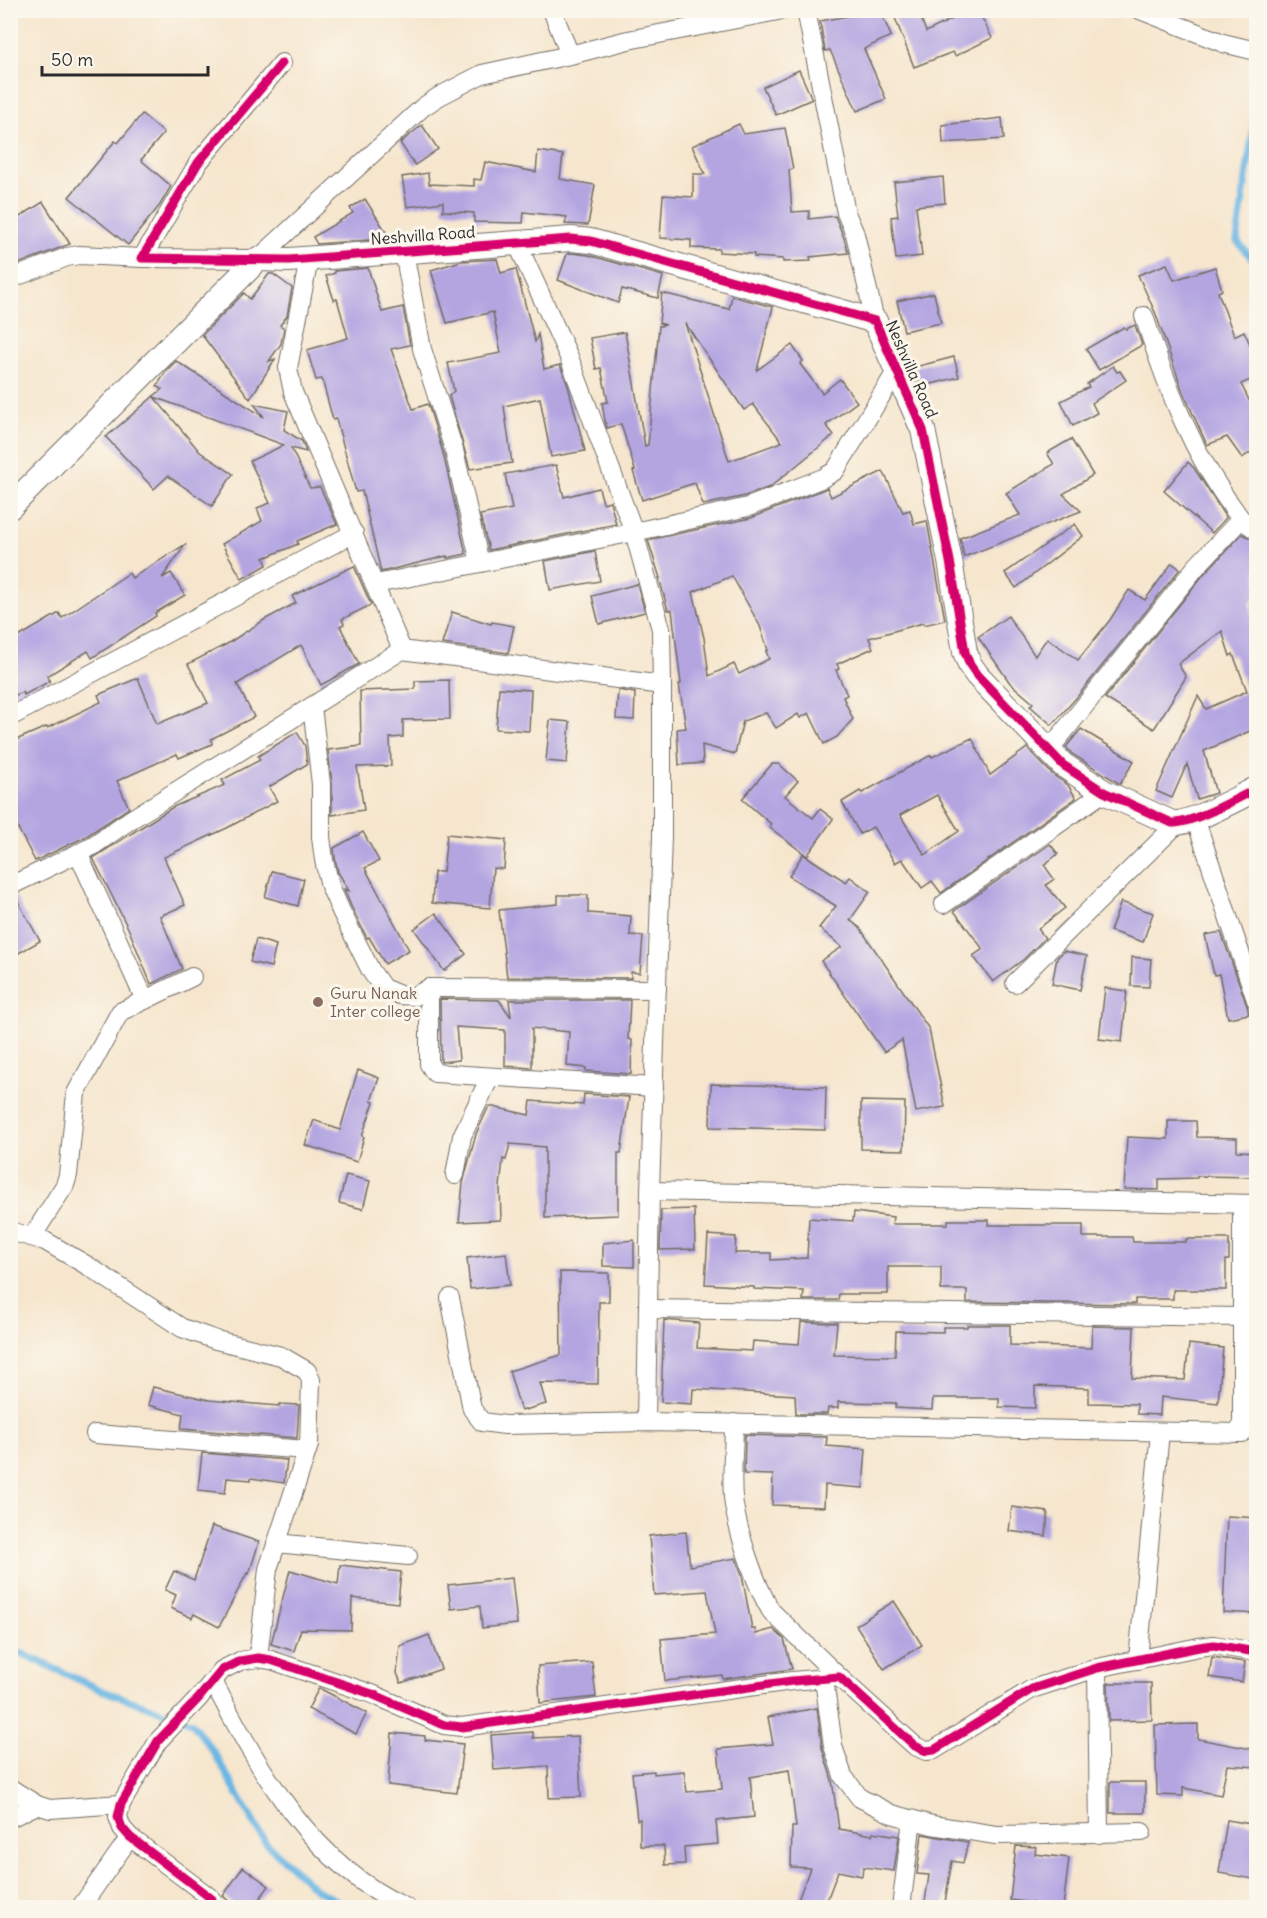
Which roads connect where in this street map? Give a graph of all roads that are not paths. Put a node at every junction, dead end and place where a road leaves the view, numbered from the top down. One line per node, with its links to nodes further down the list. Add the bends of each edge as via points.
1 (552, 10): 6 (street)
2 (783, 10): 6 (street, via 628,40)
3 (806, 10): 15 (street, via 846,213 855,234)
4 (1140, 10): 5 (street, via 1222,43)
5 (1256, 51)
6 (570, 56): 11 (street, via 482,74 438,97)
7 (282, 63): 10 (street, via 198,163)
8 (517, 243): 9 (street, Neshvilla Road); 15 (street, Neshvilla Road, via 591,241); 20 (street, via 569,357)
9 (404, 252): 12 (street, Neshvilla Road); 22 (street, via 422,349 454,450)
10 (141, 258): 11 (street); 13 (street, via 79,255)
11 (258, 259): 12 (street, Neshvilla Road); 17 (street)
12 (309, 259): 21 (street, via 288,368 293,392)
13 (10, 279)
14 (1143, 316): 18 (street, via 1188,436)
15 (875, 321): 16 (street, Neshvilla Road)
16 (897, 370): 20 (street, via 835,471 748,507); 28 (street, Neshvilla Road, via 923,430 970,665)
17 (10, 507)
18 (1241, 519): 19 (street); 28 (street, via 1196,567)
19 (1257, 530)
20 (634, 532): 22 (street); 25 (street, via 661,628)
21 (354, 533): 23 (street); 27 (street)
22 (480, 563): 23 (street)
23 (376, 584): 24 (street)
24 (402, 650): 25 (street); 26 (street)
25 (662, 685): 38 (street)
26 (312, 706): 32 (street); 37 (street, via 324,860 334,895 383,988 415,996)
27 (10, 717)
28 (1049, 750): 30 (street, Neshvilla Road, via 1063,765)
29 (1257, 789): 31 (street)
30 (1104, 792): 31 (street, Neshvilla Road, via 1172,823); 34 (street)
31 (1186, 821): 36 (street); 40 (street)
32 (78, 853): 33 (street); 39 (street)
33 (10, 886)
34 (944, 904)
35 (192, 977): 39 (street)
36 (1015, 983)
37 (429, 988): 38 (street); 41 (street, via 431,1070)
38 (657, 989): 42 (street)
39 (145, 999): 47 (street, via 120,1012 80,1084 65,1185)
40 (1257, 1000)
41 (490, 1077): 42 (street); 43 (street, via 462,1136)
42 (654, 1087): 44 (street)
43 (455, 1175)
44 (650, 1191): 45 (street); 49 (street)
45 (1249, 1204): 50 (street)
46 (10, 1231): 47 (street)
47 (32, 1237): 56 (street, via 88,1266 182,1328 281,1356 307,1371 311,1380)
48 (450, 1298): 51 (street, via 472,1409 482,1422)
49 (648, 1310): 50 (street); 51 (street)
50 (1242, 1317): 55 (street)
51 (646, 1422): 52 (street)
52 (734, 1424): 53 (street); 63 (street, via 733,1498 764,1600)
53 (1160, 1432): 55 (street); 61 (street)
54 (95, 1434): 56 (street)
55 (1249, 1434)
56 (307, 1450): 57 (street)
57 (276, 1544): 58 (street); 60 (street, via 268,1569)
58 (408, 1556)
59 (1257, 1652): 61 (street, via 1199,1647)
60 (258, 1658): 63 (street, via 372,1694 444,1725 462,1727); 64 (street, via 230,1665)
61 (1138, 1660): 62 (street)
62 (1097, 1668): 63 (street, via 1032,1689 926,1751); 71 (street)
63 (832, 1678): 69 (street, via 833,1746 843,1776 860,1798)
64 (213, 1681): 66 (street, via 158,1741); 75 (street, via 275,1788 327,1854)
65 (10, 1788): 67 (street)
66 (121, 1804): 67 (street, via 50,1809); 72 (street, via 118,1817)
67 (37, 1805): 68 (street)
68 (10, 1818)
69 (912, 1819): 71 (street, via 996,1835); 76 (street)
70 (1142, 1832): 71 (street)
71 (1098, 1834)
72 (130, 1837): 73 (street); 74 (street)
73 (213, 1905)
74 (80, 1908)
75 (407, 1908)
76 (901, 1908)

